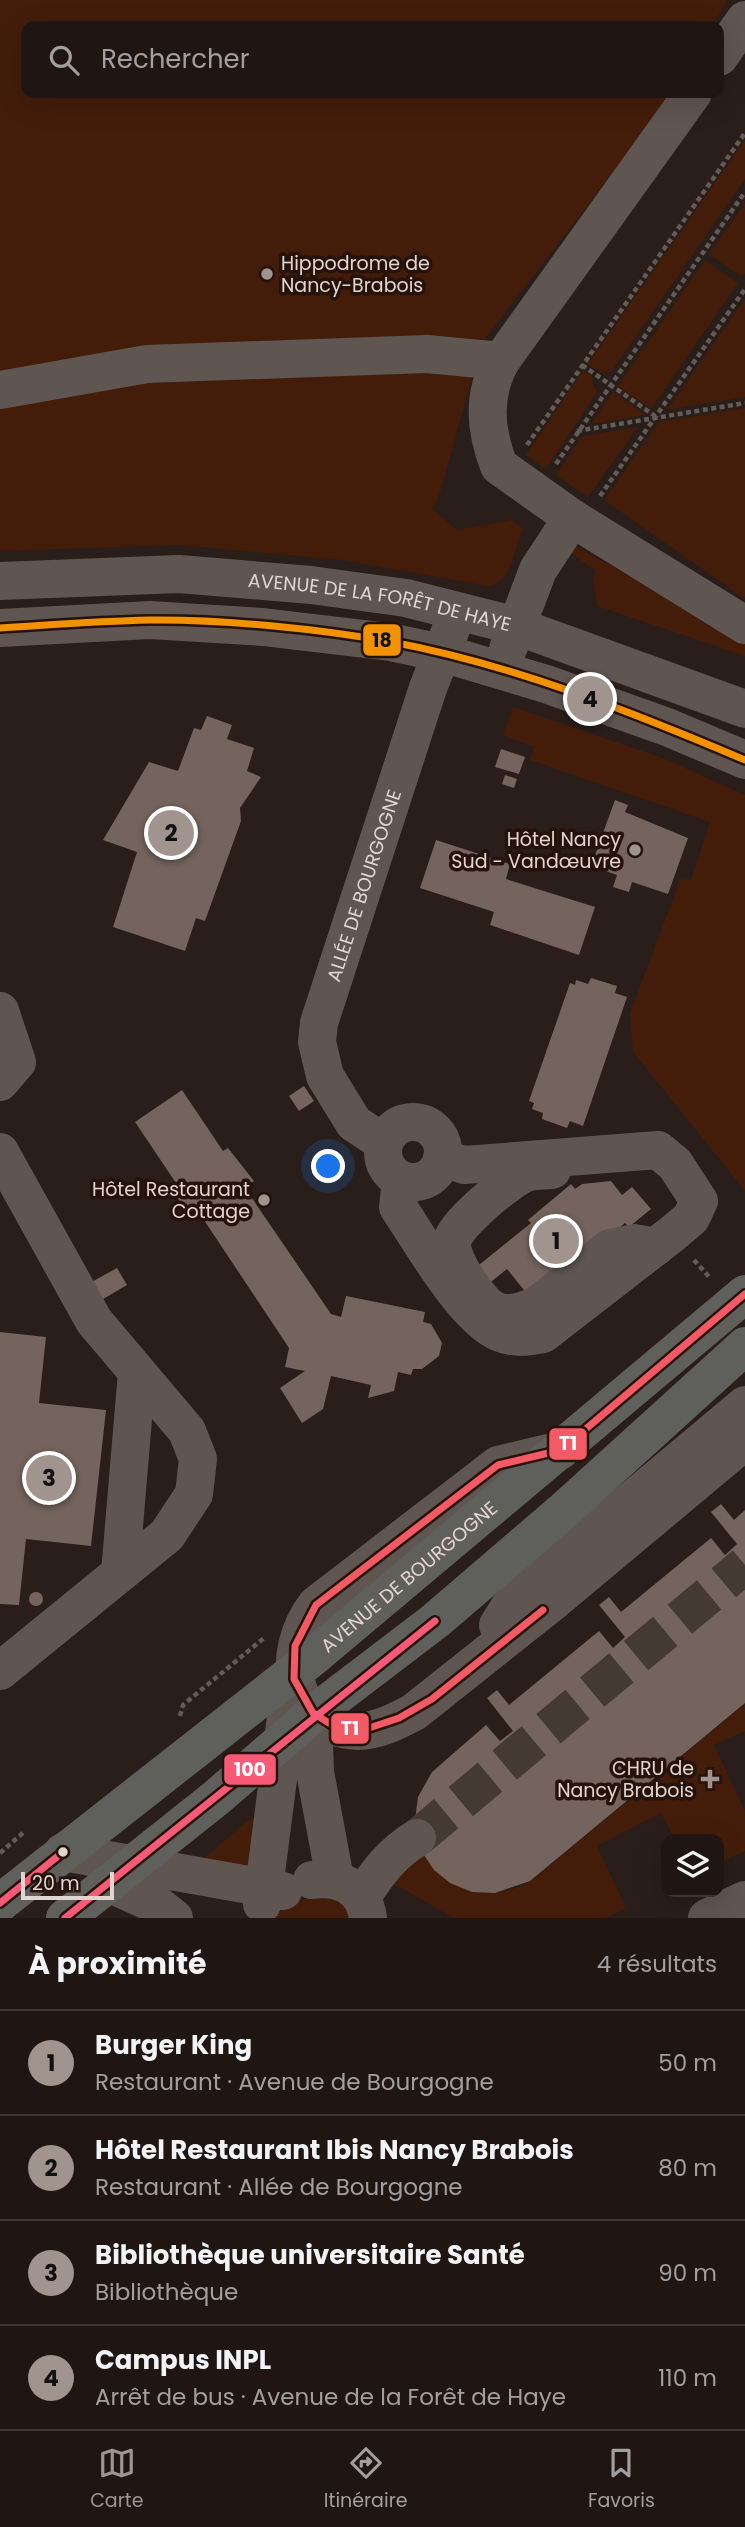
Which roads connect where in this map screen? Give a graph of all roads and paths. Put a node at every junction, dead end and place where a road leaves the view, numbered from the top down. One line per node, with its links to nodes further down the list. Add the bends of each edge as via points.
1 (745, 20): 2 (street)
2 (724, 50)
3 (690, 98): 7 (street)
4 (745, 132): 8 (path)
5 (745, 192): 9 (path)
6 (745, 289): 12 (path)
7 (501, 360): 10 (street, via 427,354 147,364); 14 (street, via 489,383 488,425 499,467)
8 (582, 365): 9 (path); 14 (path)
9 (610, 384): 12 (path); 13 (path)
10 (0, 390)
11 (745, 403): 12 (path)
12 (654, 418): 13 (path); 15 (path)
13 (577, 431): 14 (path)
14 (522, 483): 15 (street)
15 (577, 520): 18 (street); 19 (street, via 538,570)
16 (0, 581): 17 (street, AVENUE DE LA FORÊT DE HAYE, via 179,574 311,585 406,598)
17 (458, 611): 19 (street, AVENUE DE LA FORÊT DE HAYE); 21 (street, ALLÉE DE BOURGOGNE)
18 (745, 625)
19 (516, 626): 22 (street); 23 (street, AVENUE DE LA FORÊT DE HAYE)
20 (0, 628): 21 (street, AVENUE DE LA FORÊT DE HAYE, via 150,620 303,632)
21 (442, 653): 22 (street, AVENUE DE LA FORÊT DE HAYE); 27 (street, ALLÉE DE BOURGOGNE, via 318,1023 325,1076 354,1123)
22 (500, 671): 24 (street, AVENUE DE LA FORÊT DE HAYE, via 632,714)
23 (745, 709)
24 (745, 760)
25 (0, 1012): 26 (street, via 17,1062)
26 (0, 1082)
27 (384, 1143): 30 (street, via 398,1126 421,1122 439,1136); 32 (street, via 389,1171)
28 (0, 1152): 38 (street, via 94,1321)
29 (668, 1156): 31 (street, via 658,1150); 33 (street, via 699,1201 691,1218); 33 (street, via 654,1162 526,1172 473,1212 452,1239 452,1253 491,1308 510,1312 537,1305 610,1248 634,1243)
30 (442, 1158): 31 (street, via 464,1165); 32 (street, via 427,1178)
31 (509, 1159): 34 (street, via 447,1210)
32 (401, 1180): 34 (street, via 398,1207)
33 (656, 1247): 34 (street, via 543,1334 523,1338 499,1333 485,1324)
34 (432, 1257)
35 (694, 1260): 36 (path)
36 (729, 1288): 45 (main road, AVENUE DE BOURGOGNE, via 561,1450)
37 (745, 1346): 46 (main road, via 562,1513 435,1621)
38 (137, 1372): 41 (street); 41 (street, via 187,1432 198,1459 194,1494 167,1535)
39 (745, 1405): 43 (street, via 515,1598)
40 (745, 1440): 43 (street)
41 (120, 1573): 44 (street)
42 (271, 1632): 47 (path, via 183,1705 179,1714)
43 (471, 1668): 46 (street, via 414,1712 374,1729 343,1728)
44 (0, 1671)
45 (293, 1674): 46 (street); 48 (street); 51 (main road, AVENUE DE BOURGOGNE)
46 (313, 1714): 48 (main road); 54 (street, via 315,1772)
47 (183, 1721)
48 (282, 1742): 53 (main road); 55 (street)
49 (24, 1832): 52 (path)
50 (417, 1838): 54 (street, via 399,1849)
51 (63, 1852): 53 (street); 57 (main road, AVENUE DE BOURGOGNE)
52 (0, 1853)
53 (120, 1874): 55 (street); 58 (main road); 59 (street)
54 (355, 1898): 55 (street, via 301,1882)
55 (265, 1900)
56 (745, 1900): 60 (street)
57 (0, 1903)
58 (66, 1917)
59 (174, 1918)
60 (708, 1918)

